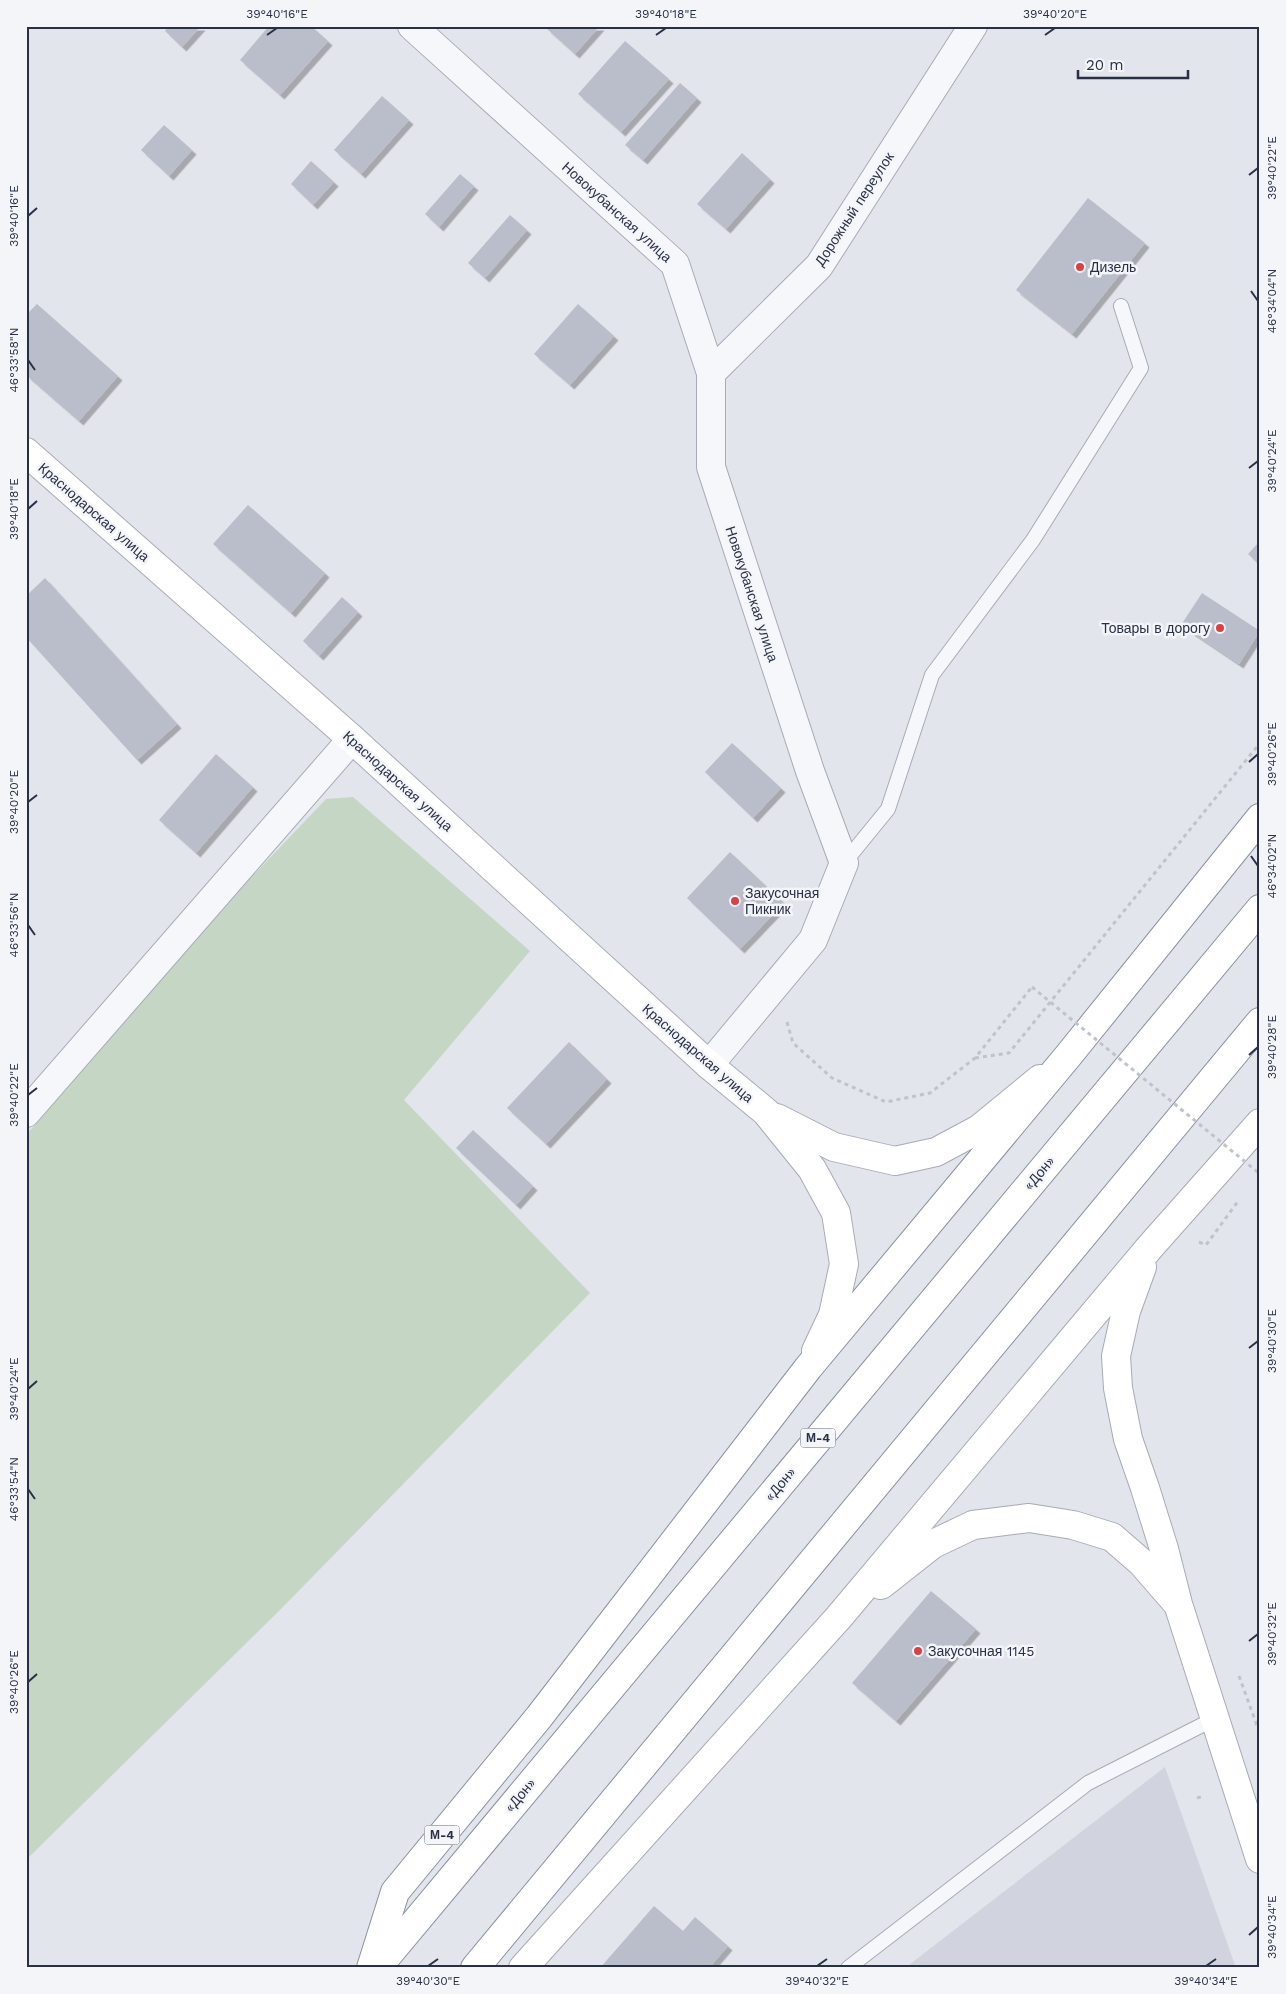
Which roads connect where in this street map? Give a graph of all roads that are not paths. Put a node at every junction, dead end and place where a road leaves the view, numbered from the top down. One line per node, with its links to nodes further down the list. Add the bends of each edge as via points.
1 (412, 26): 4 (street, Новокубанская улица, via 675,264)
2 (973, 26): 4 (street, Дорожный переулок, via 819,266)
3 (1121, 306): 8 (lane, via 1141,368 1033,540 932,675 888,809)
4 (711, 373): 8 (street, Новокубанская улица, via 711,467 810,771)
5 (26, 452): 6 (main road, Краснодарская улица)
6 (352, 739): 12 (main road, Краснодарская улица); 14 (street)
7 (1260, 818): 11 (main road, М-4)
8 (844, 863): 12 (street, via 813,940)
9 (1260, 909): 23 (main road, «Дон» / М-4)
10 (1260, 1022): 24 (main road)
11 (1068, 1056): 13 (main road, М-4, via 979,1128 936,1152 895,1161 834,1148); 17 (main road, М-4)
12 (709, 1064): 13 (main road, Краснодарская улица)
13 (766, 1112): 17 (main road, М-4, via 812,1168 836,1213 844,1264 833,1315)
14 (26, 1113)
15 (1255, 1134): 16 (main road)
16 (1150, 1247): 18 (main road, via 1126,1311 1116,1356 1118,1388 1128,1439 1164,1549); 19 (main road)
17 (808, 1368): 22 (main road, М-4, via 540,1717 395,1892)
18 (1178, 1604): 19 (main road, via 1142,1563 1112,1537 1073,1525 1029,1518 973,1525 934,1544); 20 (main road)
19 (839, 1617): 25 (main road)
20 (1214, 1719): 21 (main road); 26 (lane, via 1088,1783)
21 (1260, 1859)
22 (371, 1968)
23 (377, 1968)
24 (475, 1968)
25 (523, 1968)
26 (848, 1968)

